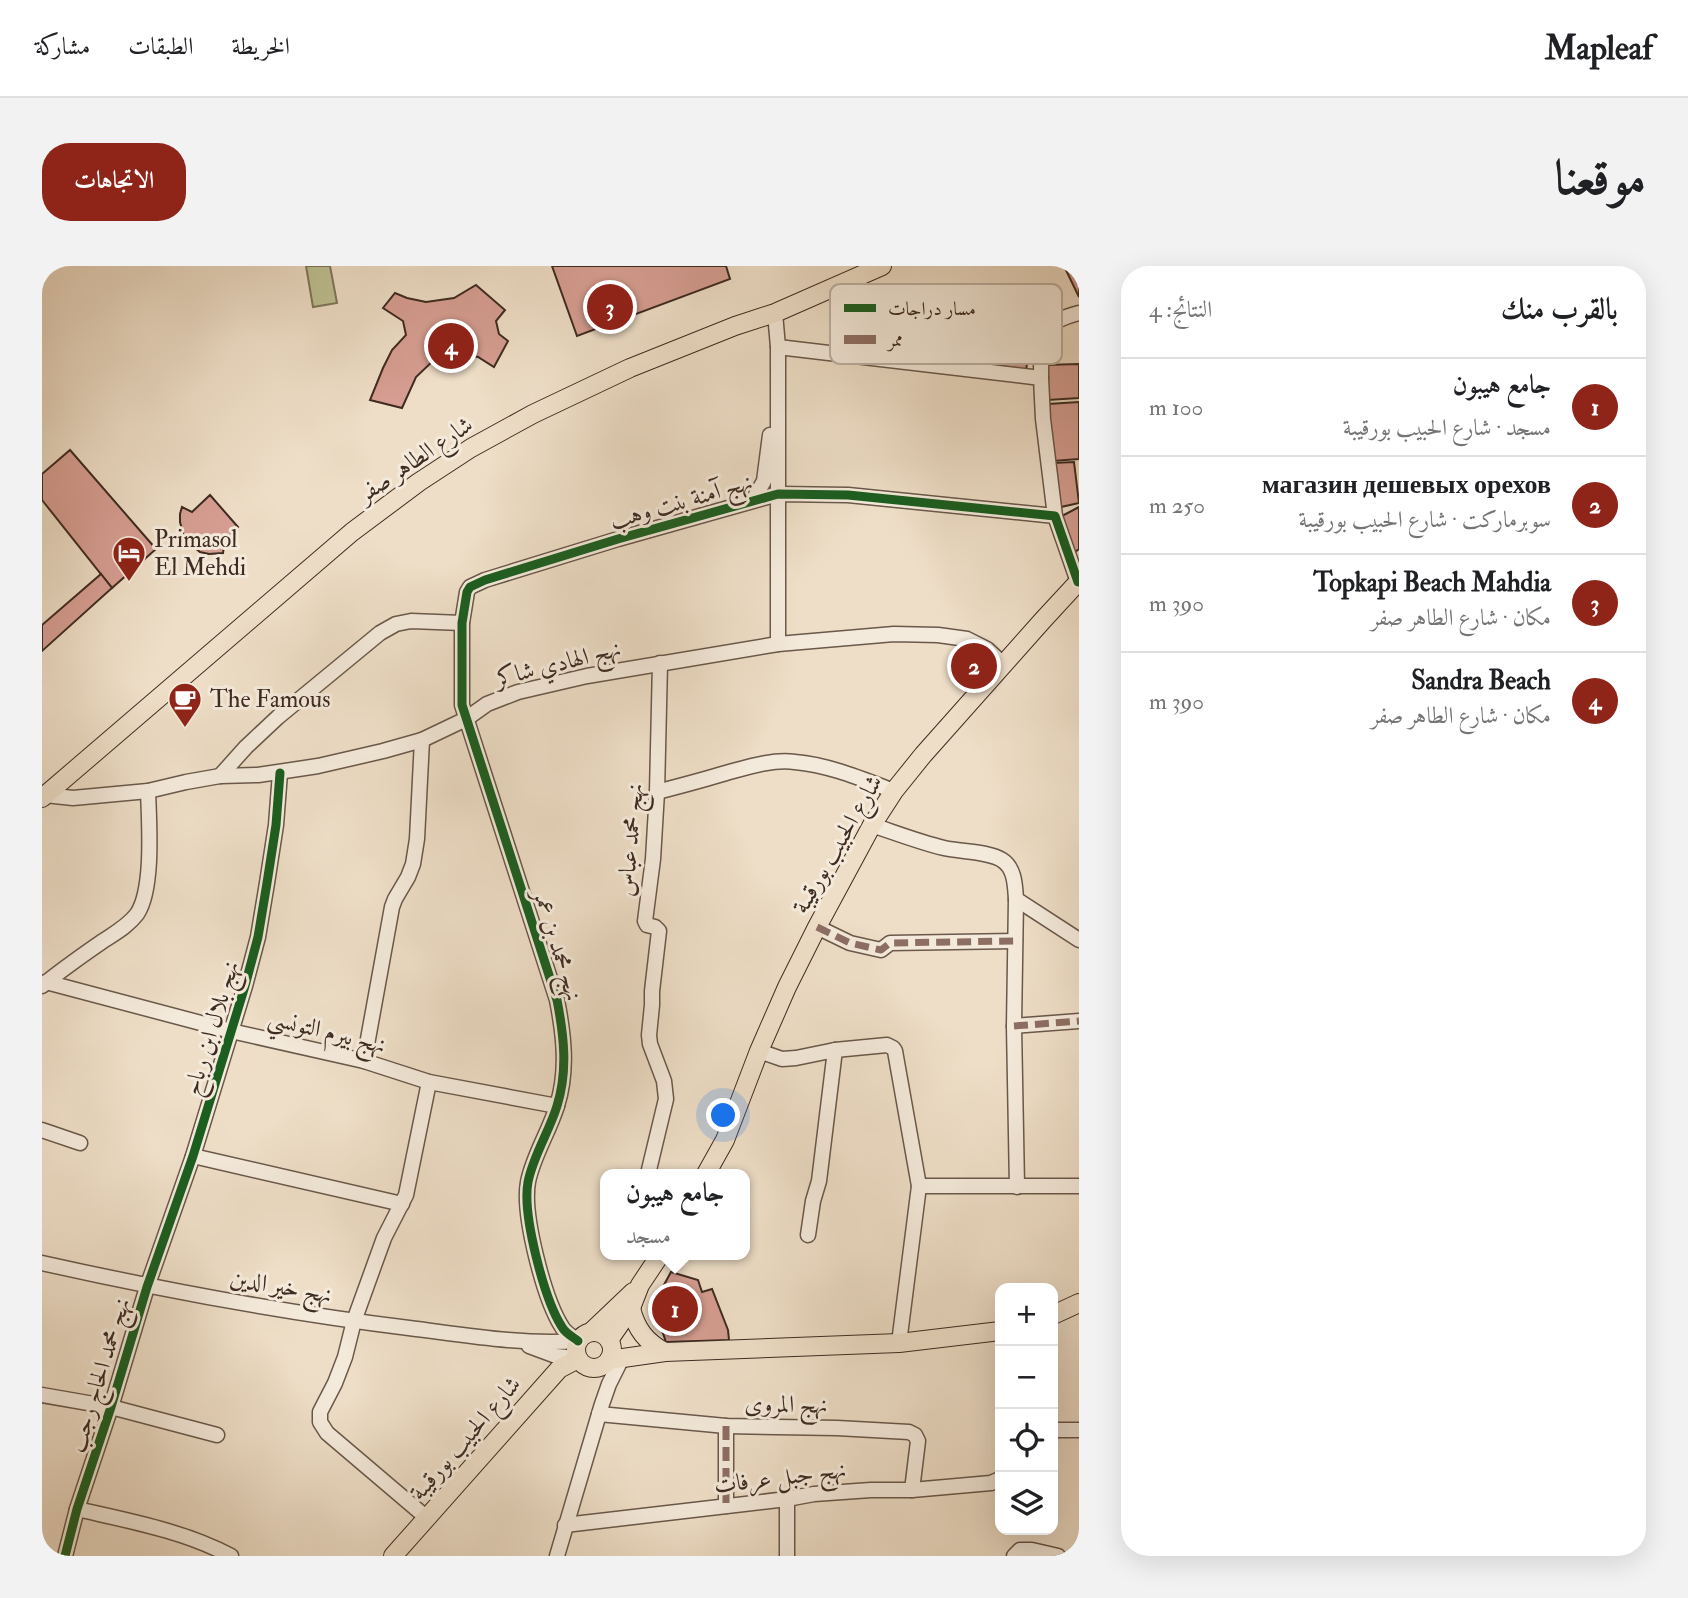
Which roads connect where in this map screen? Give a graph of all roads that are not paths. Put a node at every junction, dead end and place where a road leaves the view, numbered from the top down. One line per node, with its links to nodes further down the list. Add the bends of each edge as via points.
1 (882, 266): 2 (main road, شارع الطاهر صفر)
2 (841, 284)
3 (830, 289): 4 (main road, شارع الطاهر صفر)
4 (775, 313): 7 (street); 29 (main road, شارع الطاهر صفر, via 582,390 471,448 419,482 352,532)
5 (1079, 313): 6 (street)
6 (1062, 319)
7 (778, 347): 8 (street); 12 (street)
8 (830, 353)
9 (922, 364): 11 (street)
10 (1041, 364): 11 (street)
11 (1041, 378): 15 (street)
12 (778, 381): 13 (street); 14 (street, via 764,481)
13 (778, 494): 14 (street, نهج آمنة بنت وهب); 15 (street, نهج آمنة بنت وهب, via 849,495); 19 (street)
14 (753, 500): 17 (street, نهج آمنة بنت وهب, via 485,580)
15 (1055, 516): 16 (street)
16 (1079, 582): 21 (main road, شارع الحبيب بورقيبة)
17 (467, 593): 18 (street, نهج محمد بن عمر)
18 (462, 624): 22 (street, نهج محمد بن عمر); 25 (street, via 411,621 380,633 278,717)
19 (778, 644): 20 (street, نهج الهادي شاكر); 21 (street, نهج الهادي شاكر, via 938,635 967,639)
20 (660, 663): 22 (street, نهج الهادي شاكر, via 518,692); 28 (street, نهج محمد عباس)
21 (1003, 664): 26 (main road, شارع الحبيب بورقيبة)
22 (466, 719): 23 (street, نهج الهادي شاكر); 43 (street, نهج محمد بن عمر, via 557,1000 564,1034)
23 (422, 740): 24 (street, نهج الهادي شاكر); 41 (street, via 413,864 392,907)
24 (280, 773): 25 (street, نهج الهادي شاكر); 38 (street, نهج بلال ابن رباح, via 258,937)
25 (220, 776): 27 (street, نهج الهادي شاكر)
26 (894, 791): 28 (street, via 793,761 747,767); 30 (main road, شارع الحبيب بورقيبة)
27 (148, 792): 29 (street, نهج الهادي شاكر); 35 (street, via 147,881 138,913)
28 (657, 792): 47 (street, نهج محمد عباس, via 645,921 659,931 649,1035 666,1099)
29 (44, 797)
30 (872, 825): 31 (street, via 1004,861 1012,872); 32 (main road, شارع الحبيب بورقيبة)
31 (1016, 899): 33 (street); 34 (street)
32 (817, 926): 34 (street, via 850,943 881,950 890,943); 40 (main road, شارع الحبيب بورقيبة)
33 (1079, 940)
34 (1015, 941): 37 (street)
35 (44, 984): 38 (street, نهج بيرم التونسي)
36 (1079, 1021): 37 (street)
37 (1014, 1026): 51 (street)
38 (231, 1031): 41 (street, نهج بيرم التونسي); 46 (street, نهج بلال ابن رباح)
39 (835, 1049): 40 (street, via 782,1059); 49 (street, via 893,1048); 53 (street)
40 (759, 1051): 48 (main road, شارع الحبيب بورقيبة, via 725,1140)
41 (364, 1061): 42 (street, نهج بيرم التونسي)
42 (429, 1082): 43 (street, نهج بيرم التونسي); 52 (street)
43 (557, 1106): 59 (street, نهج محمد بن عمر, via 528,1181 527,1196 533,1246)
44 (42, 1130): 45 (street)
45 (80, 1143)
46 (193, 1156): 52 (street); 57 (street, نهج بلال ابن رباح)
47 (649, 1169)
48 (709, 1169)
49 (919, 1186): 51 (street); 64 (street)
50 (1079, 1186): 51 (street)
51 (1017, 1187)
52 (402, 1204): 62 (street, via 384,1238)
53 (808, 1235)
54 (657, 1260): 56 (main road, شارع الحبيب بورقيبة)
55 (42, 1264): 57 (street, نهج خير الدين)
56 (640, 1285): 60 (main road, شارع الحبيب بورقيبة); 65 (main road, شارع الحبيب بورقيبة)
57 (147, 1287): 62 (street, نهج خير الدين); 70 (street, نهج محمد الحاج رجب)
58 (1079, 1303): 61 (main road)
59 (551, 1305): 65 (street, نهج محمد بن عمر, via 563,1330); 68 (street)
60 (631, 1308): 66 (main road, شارع الحبيب بورقيبة); 67 (main road, via 642,1334)
61 (1058, 1313)
62 (354, 1321): 68 (street, نهج خير الدين, via 515,1341); 81 (street, via 320,1422 327,1433)
63 (995, 1332): 64 (main road)
64 (899, 1343): 67 (main road)
65 (582, 1347): 66 (main road, via 602,1333); 66 (main road, via 586,1366 591,1368 601,1366); 68 (main road, شارع الحبيب بورقيبة); 68 (street, نهج خير الدين)
66 (613, 1350): 67 (main road); 71 (street)
67 (665, 1352)
68 (556, 1356): 81 (main road, شارع الحبيب بورقيبة)
69 (42, 1395): 70 (street)
70 (111, 1407): 75 (street); 80 (street, نهج محمد الحاج رجب)
71 (599, 1414): 72 (street, نهج المروى); 82 (street)
72 (726, 1426): 77 (street, نهج المروى, via 909,1432 918,1441); 79 (street)
73 (1058, 1430): 74 (street)
74 (1079, 1430)
75 (216, 1435)
76 (995, 1481): 77 (street, نهج جبل عرفات)
77 (912, 1490): 78 (street, نهج جبل عرفات)
78 (788, 1499): 79 (street, نهج جبل عرفات); 87 (street)
79 (726, 1506): 82 (street, نهج جبل عرفات)
80 (77, 1509): 83 (street, نهج محمد الحاج رجب); 84 (street, via 169,1532)
81 (427, 1518): 85 (main road, شارع الحبيب بورقيبة)
82 (565, 1525): 86 (street)
83 (65, 1556)
84 (231, 1556)
85 (393, 1556)
86 (557, 1556)
87 (787, 1556)
88 (1014, 1556): 89 (street, via 1020,1550)
89 (1058, 1556)

